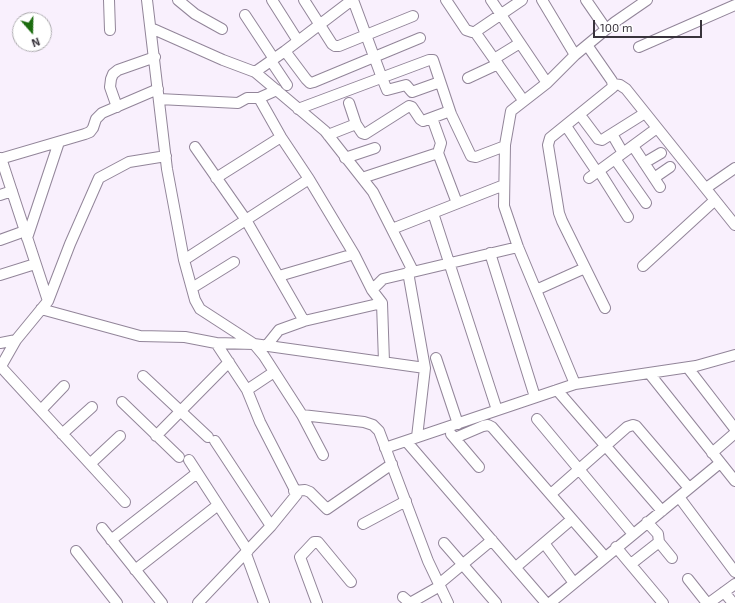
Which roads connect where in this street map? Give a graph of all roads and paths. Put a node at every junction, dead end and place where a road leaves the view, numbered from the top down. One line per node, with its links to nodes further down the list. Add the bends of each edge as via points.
1 (109, 0): 22 (street)
2 (147, 0): 19 (street)
3 (178, 0): 20 (street, via 195,14)
4 (272, 0): 26 (street)
5 (304, 0): 18 (street)
6 (353, 0): 18 (street); 24 (street)
7 (446, 0): 23 (street, via 466,30)
8 (491, 0): 15 (street)
9 (522, 0): 15 (street)
10 (542, 0): 31 (street)
11 (586, 0): 21 (street)
12 (647, 0): 13 (street)
13 (633, 4): 21 (street)
14 (735, 5): 29 (street)
15 (501, 14): 23 (street); 27 (street)
16 (245, 15): 34 (street)
17 (413, 16): 24 (street)
18 (320, 25): 24 (street, via 334,46); 26 (street)
19 (151, 28): 32 (street); 36 (street)
20 (222, 29)
21 (606, 29): 28 (street)
22 (110, 30)
23 (475, 32): 35 (street)
24 (366, 35): 33 (street)
25 (420, 38): 33 (street)
26 (298, 41): 30 (street)
27 (520, 42): 35 (street); 40 (street)
28 (587, 45): 31 (street); 41 (street)
29 (639, 47)
30 (285, 51): 33 (street, via 310,83); 34 (street)
31 (575, 55): 40 (street)
32 (155, 57): 44 (street); 48 (street, via 113,74 110,87)
33 (374, 57): 37 (street)
34 (273, 60): 36 (street); 42 (street)
35 (496, 62): 38 (street); 46 (street)
36 (255, 72): 43 (street)
37 (382, 78): 39 (street, via 387,90 406,85 412,92); 39 (street, via 433,60); 49 (street)
38 (468, 78)
39 (440, 82): 50 (street)
40 (547, 83): 46 (street)
41 (613, 84): 51 (street, via 623,87); 52 (street, via 611,90)
42 (287, 85)
43 (277, 90): 45 (street); 49 (street)
44 (159, 94): 45 (street, via 238,103 247,98); 48 (street); 67 (street)
45 (259, 98): 59 (street)
46 (523, 100): 61 (street, via 511,111)
47 (349, 103): 54 (street)
48 (117, 107): 60 (street, via 99,116 90,132)
49 (298, 109): 58 (street)
50 (450, 111): 53 (street); 61 (street, via 471,156 476,157)
51 (645, 113): 56 (street); 57 (street)
52 (580, 115): 55 (street); 57 (street, via 598,139 604,140)
53 (432, 118): 54 (street, via 421,121 409,106 365,134); 65 (street, via 441,142)
54 (356, 124): 58 (street)
55 (566, 126): 74 (street); 102 (street, via 550,138 548,145 559,214)
56 (657, 128): 62 (street); 81 (street)
57 (612, 134): 68 (street)
58 (328, 135): 70 (street)
59 (281, 137): 75 (street); 78 (street)
60 (59, 142): 69 (street); 92 (street)
61 (505, 146): 79 (street)
62 (633, 146): 68 (street); 71 (street)
63 (195, 147): 75 (street)
64 (375, 148): 70 (street)
65 (438, 153): 76 (street); 85 (street)
66 (660, 153): 71 (street)
67 (166, 156): 97 (street); 109 (street, via 129,162 99,178)
68 (619, 156): 74 (street); 86 (street)
69 (0, 158): 82 (street)
70 (346, 158): 76 (street)
71 (644, 163): 77 (street)
72 (670, 167): 77 (street)
73 (735, 168): 81 (street)
74 (595, 174): 88 (street)
75 (216, 178): 89 (street)
76 (362, 178): 91 (street, via 373,192)
77 (654, 178): 80 (street)
78 (309, 179): 89 (street); 96 (street)
79 (504, 185): 85 (street); 94 (street, via 504,206)
80 (660, 186)
81 (706, 188): 84 (street)
82 (12, 191): 83 (street); 92 (street)
83 (0, 195)
84 (715, 200): 90 (street); 101 (street)
85 (457, 203): 87 (street)
86 (646, 203)
87 (432, 213): 91 (street); 99 (street)
88 (628, 217)
89 (246, 220): 97 (street); 105 (street)
90 (735, 225)
91 (392, 229): 103 (street)
92 (26, 235): 93 (street); 100 (street)
93 (0, 240)
94 (518, 247): 95 (street); 108 (street)
95 (490, 253): 99 (street); 133 (street)
96 (354, 254): 105 (street); 107 (street)
97 (184, 260): 106 (street)
98 (234, 262): 106 (street)
99 (449, 263): 103 (street); 137 (street)
100 (35, 264): 104 (street); 109 (street)
101 (643, 266)
102 (584, 268): 108 (street); 111 (street)
103 (410, 272): 107 (street, via 383,279); 124 (street)
104 (0, 275)
105 (279, 276): 113 (street)
106 (192, 288): 117 (street, via 200,309)
107 (372, 290): 110 (street)
108 (536, 290): 129 (street)
109 (48, 301): 112 (street)
110 (382, 303): 113 (street); 122 (street)
111 (605, 308)
112 (41, 309): 114 (street); 116 (street, via 135,336 185,336)
113 (304, 321): 118 (street, via 279,330)
114 (16, 340): 115 (street); 123 (street)
115 (0, 343)
116 (216, 343): 117 (street); 121 (street)
117 (254, 344): 118 (street); 126 (street)
118 (267, 346): 122 (street)
119 (735, 355): 125 (street)
120 (436, 358): 141 (street)
121 (229, 362): 131 (street); 138 (street)
122 (384, 362): 124 (street)
123 (0, 367): 136 (street)
124 (424, 368): 148 (street)
125 (688, 368): 127 (street); 143 (street)
126 (274, 372): 131 (street); 139 (street)
127 (649, 373): 129 (street); 153 (street)
128 (143, 376): 138 (street)
129 (575, 384): 132 (street)
130 (64, 386): 136 (street)
131 (247, 390): 165 (street)
132 (557, 390): 133 (street); 151 (street)
133 (535, 397): 137 (street)
134 (122, 402): 147 (street)
135 (92, 407): 145 (street)
136 (41, 410): 145 (street)
137 (497, 410): 141 (street)
138 (180, 411): 147 (street); 175 (street, via 212,439)
139 (302, 415): 152 (street, via 373,425); 154 (street)
140 (537, 419): 161 (street)
141 (458, 424): 142 (street)
142 (446, 428): 148 (street); 149 (street)
143 (735, 429)
144 (735, 433): 153 (street)
145 (62, 434): 158 (street)
146 (120, 436): 158 (street)
147 (156, 436): 155 (street)
148 (417, 437): 150 (street)
149 (455, 438): 160 (street); 166 (street, via 483,426 492,427)
150 (406, 441): 152 (street); 179 (street)
151 (606, 446): 161 (street); 164 (street, via 627,427 636,426); 171 (street)
152 (385, 448): 159 (street)
153 (712, 453): 157 (street)
154 (323, 455)
155 (179, 457)
156 (189, 460): 162 (street)
157 (720, 463): 163 (street); 164 (street)
158 (90, 464): 169 (street)
159 (392, 464): 165 (street, via 327,509 310,492); 168 (street)
160 (479, 467)
161 (578, 470): 166 (street); 177 (street)
162 (198, 473): 170 (street); 178 (street)
163 (735, 481)
164 (689, 488): 167 (street)
165 (294, 491): 175 (street, via 296,494)
166 (551, 494): 172 (street)
167 (679, 497): 171 (street); 192 (street)
168 (406, 500): 174 (street); 197 (street)
169 (125, 502)
170 (218, 504): 185 (street); 191 (street)
171 (662, 511): 173 (street)
172 (572, 519): 182 (street); 186 (street)
173 (647, 522): 177 (street); 180 (street, via 658,534)
174 (363, 524)
175 (271, 526): 185 (street)
176 (102, 528): 178 (street)
177 (633, 534): 183 (street)
178 (111, 540): 191 (street)
179 (492, 540): 188 (street); 190 (street)
180 (660, 542): 187 (street); 189 (street)
181 (444, 543): 188 (street)
182 (544, 543): 190 (street); 195 (street)
183 (616, 547): 186 (street); 189 (street)
184 (76, 551): 200 (street)
185 (247, 552): 202 (street); 203 (street)
186 (605, 557): 195 (street)
187 (672, 558)
188 (463, 564): 197 (street); 206 (street)
189 (631, 564): 209 (street)
190 (516, 567): 207 (street)
191 (135, 570): 201 (street)
192 (735, 572)
193 (688, 579): 210 (street)
194 (351, 582): 204 (street, via 318,542 314,542 300,557)
195 (574, 583): 208 (street)
196 (735, 584): 198 (street)
197 (439, 585): 199 (street, via 410,603); 205 (street)
198 (724, 592): 210 (street); 211 (street)
199 (403, 597)
200 (117, 603)
201 (162, 603)
202 (198, 603)
203 (264, 603)
204 (317, 603)
205 (448, 603)
206 (496, 603)
207 (546, 603)
208 (550, 603)
209 (663, 603)
210 (708, 603)
211 (733, 603)

